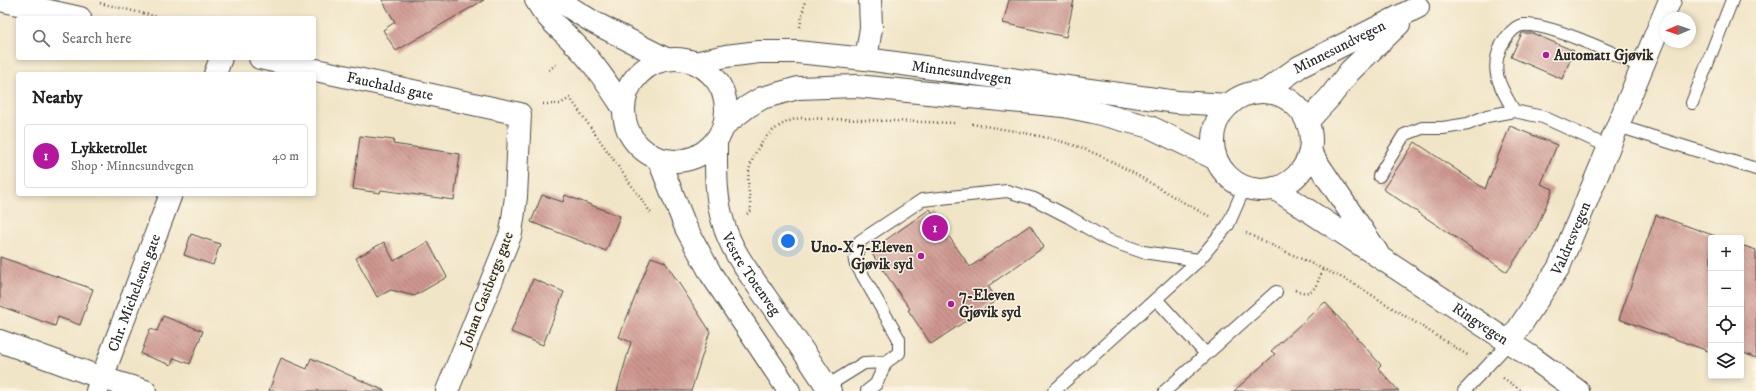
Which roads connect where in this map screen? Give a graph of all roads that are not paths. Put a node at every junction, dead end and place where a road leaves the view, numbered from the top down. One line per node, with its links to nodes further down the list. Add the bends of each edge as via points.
1 (0, 0): 8 (main road)
2 (536, 0): 20 (main road, via 544,14 598,70)
3 (558, 0): 9 (main road, via 593,22)
4 (870, 0): 10 (main road, via 871,28)
5 (1670, 0): 14 (main road, Valdresvegen)
6 (1732, 0): 17 (lane)
7 (1422, 3): 16 (main road, Minnesundvegen, via 1298,67); 22 (main road, Minnesundvegen, via 1350,71)
8 (71, 16)
9 (666, 59): 13 (main road); 20 (main road, via 654,63 636,77 626,97)
10 (866, 59): 13 (main road, Minnesundvegen, via 797,52 759,52); 18 (main road, Minnesundvegen, via 1177,102)
11 (220, 60): 15 (main road)
12 (271, 60): 19 (main road, Fauchalds gate)
13 (695, 63): 24 (main road, via 705,68 719,84 726,104)
14 (1641, 67): 21 (lane, via 1558,32 1532,25 1518,26 1506,37 1499,51 1497,65 1498,82); 23 (main road, Valdresvegen)
15 (216, 72)
16 (1264, 92): 18 (main road, Minnesundvegen, via 1246,95); 22 (main road, Minnesundvegen, via 1282,96 1293,103)
17 (1692, 103)
18 (1228, 105): 28 (main road, Minnesundvegen, via 1214,130 1213,146)
19 (529, 109): 45 (main road, Johan Castbergs gate, via 511,233)
20 (624, 109): 27 (main road, via 633,139 640,147)
21 (1514, 111): 25 (lane, via 1542,117); 30 (lane, via 1488,116 1468,124 1422,128 1404,135)
22 (1307, 122): 26 (main road, Minnesundvegen)
23 (1618, 126): 25 (main road, Valdresvegen); 29 (lane)
24 (720, 133): 27 (main road, via 703,153 676,161); 28 (main road, Minnesundvegen, via 752,104 780,92 798,88 856,86 1063,106 1093,112 1150,127); 43 (main road, Vestre Totenveg, via 716,179 723,224 731,244)
25 (1609, 147): 39 (main road, Valdresvegen, via 1559,267)
26 (1310, 152): 32 (main road, Minnesundvegen, via 1306,164 1294,178); 34 (main road, Ringvegen)
27 (658, 158): 46 (main road, via 686,228 711,274)
28 (1216, 159): 31 (main road, Minnesundvegen, via 1231,179)
29 (1756, 169)
30 (1379, 176)
31 (1245, 186): 32 (main road, Minnesundvegen, via 1259,190); 35 (lane, via 1228,226)
32 (1274, 188): 34 (main road, Ringvegen)
33 (170, 196): 42 (main road, Chr. Michelsens gate)
34 (1381, 258): 39 (main road, Ringvegen)
35 (1199, 260): 37 (lane); 41 (lane, via 1143,252 1108,240 1034,199 1007,191 922,200 860,241 855,262 899,339 899,353)
36 (1276, 292): 40 (lane)
37 (1156, 299): 40 (lane); 48 (lane)
38 (0, 341): 42 (main road)
39 (1509, 343): 50 (lane); 51 (main road, Ringvegen)
40 (1206, 354): 49 (lane)
41 (886, 362): 43 (lane, via 864,363); 47 (lane, via 876,384)
42 (100, 385): 44 (main road)
43 (827, 389)
44 (144, 391)
45 (447, 391)
46 (790, 391)
47 (867, 391)
48 (1054, 391)
49 (1165, 391)
50 (1464, 391)
51 (1578, 391)

